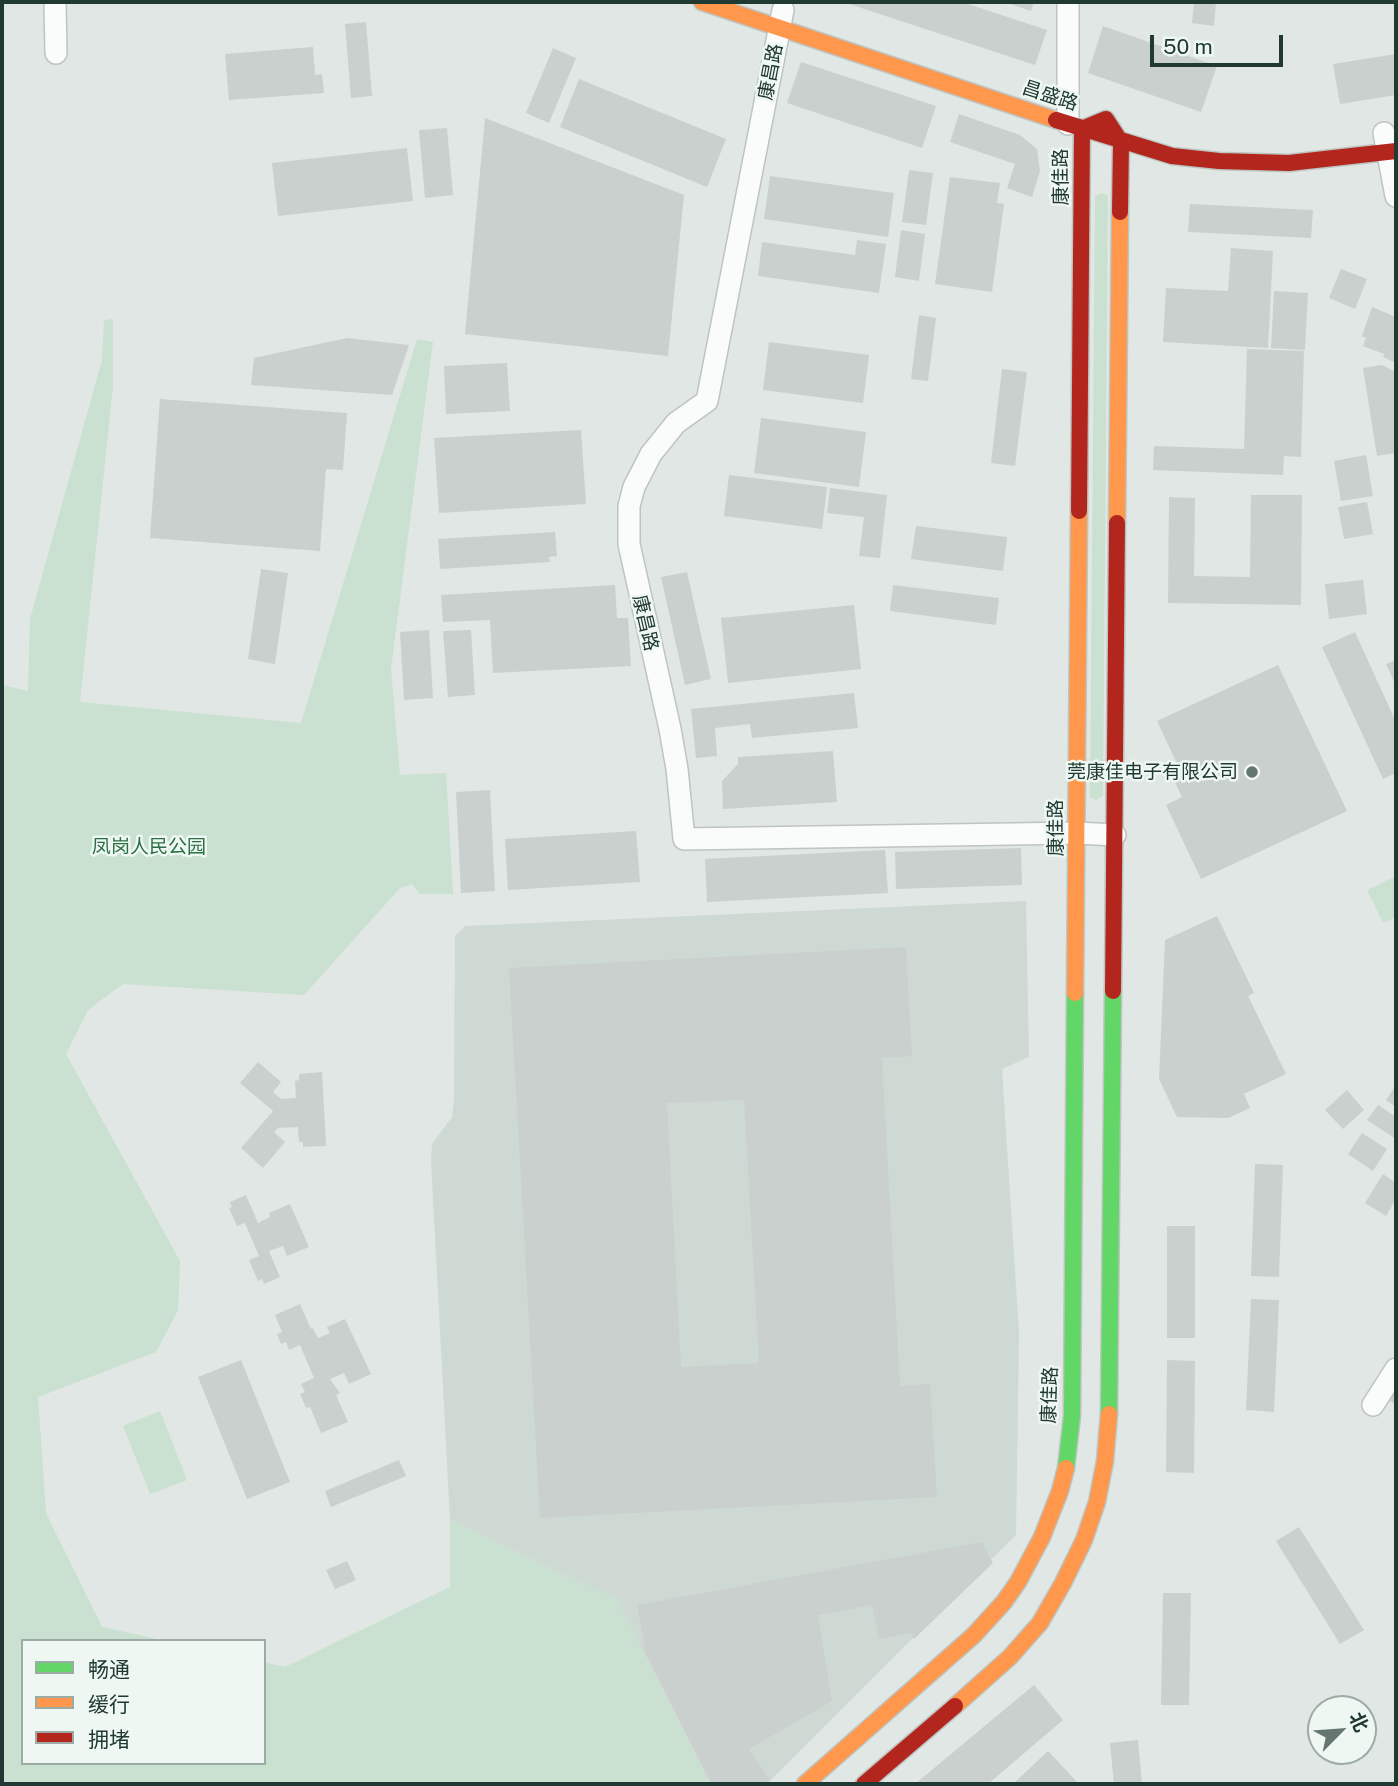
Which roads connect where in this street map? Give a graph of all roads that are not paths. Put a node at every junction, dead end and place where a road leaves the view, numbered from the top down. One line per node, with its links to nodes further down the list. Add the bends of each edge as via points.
1 (55, 2): 5 (street)
2 (702, 2): 4 (street, 昌盛路)
3 (1068, 2): 6 (street)
4 (782, 15): 6 (street, 昌盛路); 12 (street, 康昌路, via 707,401 676,423 657,446 638,478 629,506 629,544 670,729 684,839)
5 (56, 53)
6 (1066, 115): 7 (street, 康佳路); 7 (street, 昌盛路); 10 (street, 昌盛路); 12 (street, 康佳路)
7 (1106, 119): 8 (street, 昌盛路); 10 (street)
8 (1143, 130)
9 (1386, 141): 10 (street, 昌盛路, via 1358,157 1289,163 1172,156); 11 (street)
10 (1122, 142): 13 (street)
11 (1396, 196)
12 (1077, 833): 13 (street, 康昌路); 16 (street, 康佳路, via 1072,1416 1060,1491 1042,1537 1004,1602 944,1662)
13 (1115, 835): 17 (street, via 1108,1427 1097,1502 1084,1540 1040,1623 982,1684)
14 (1396, 1369): 15 (street)
15 (1373, 1405)
16 (805, 1784)
17 (864, 1784)

